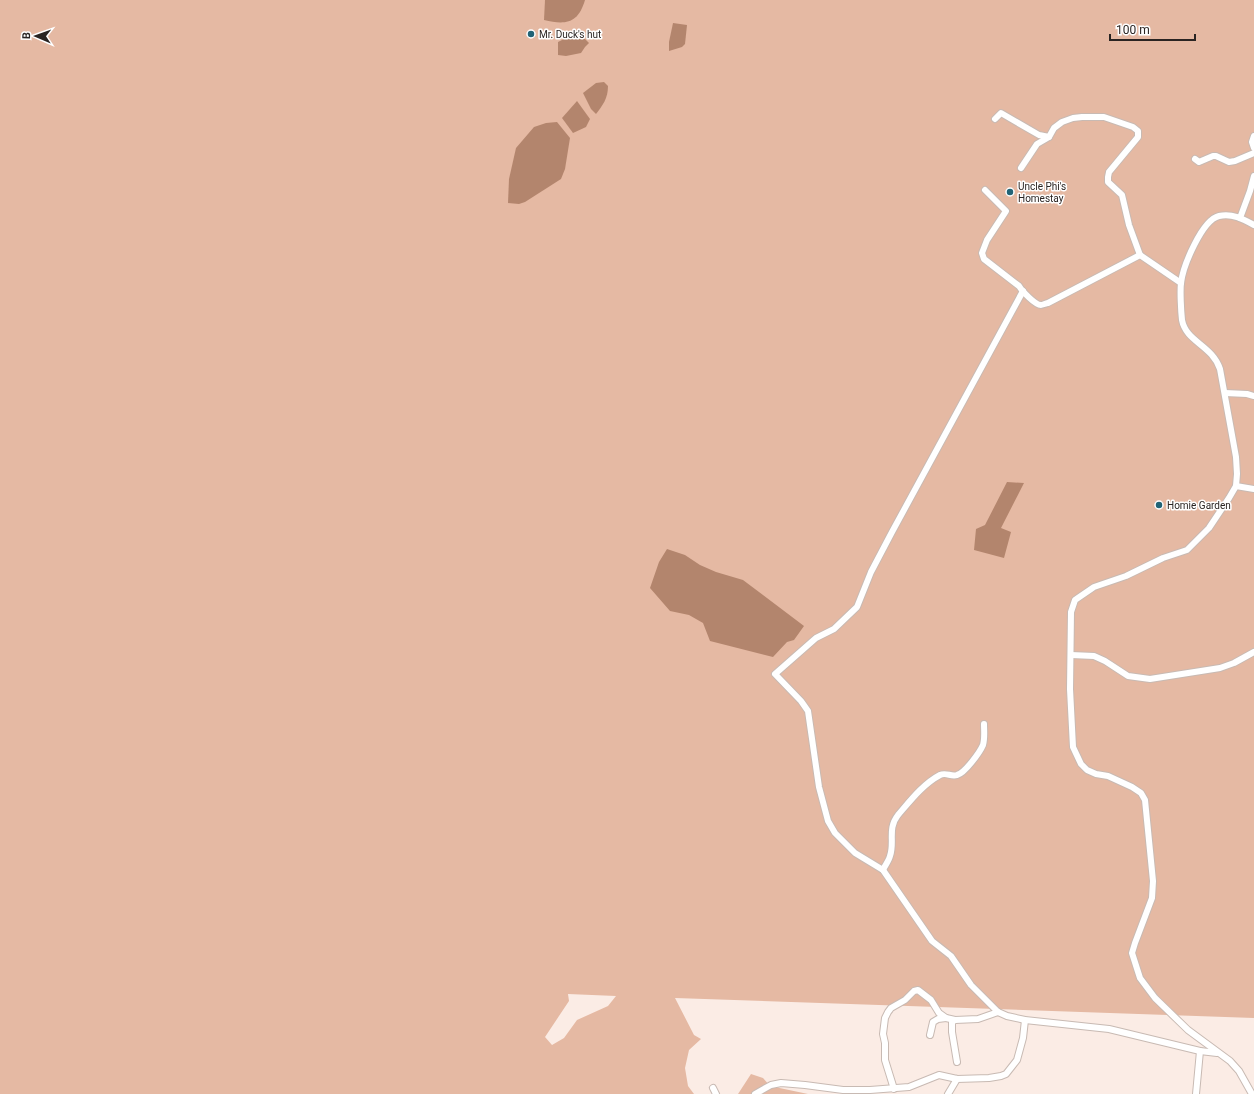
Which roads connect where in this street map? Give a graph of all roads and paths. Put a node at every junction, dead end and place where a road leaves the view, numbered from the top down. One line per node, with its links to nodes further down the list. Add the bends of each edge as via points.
1 (995, 119): 3 (street, via 1001,113 1039,135)
2 (1254, 136): 4 (street)
3 (1048, 137): 7 (street, via 1037,144); 12 (street, via 1062,122 1082,117 1104,117 1134,127 1138,131 1138,137 1109,172 1108,182 1122,195)
4 (1254, 148)
5 (1254, 154): 6 (street, via 1229,162 1216,156 1199,162)
6 (1195, 160)
7 (1021, 168)
8 (1254, 176): 10 (street)
9 (985, 190): 14 (street, via 1006,211 987,240 982,253 984,259)
10 (1240, 218): 11 (street); 13 (street, via 1225,215 1213,219 1199,235 1192,249)
11 (1254, 225)
12 (1140, 255): 13 (street); 14 (street, via 1042,305)
13 (1181, 283): 15 (street, via 1184,327 1218,361)
14 (1023, 291): 22 (street, via 892,532 871,572 857,607 834,629 816,638 775,674 808,711 828,822 855,853)
15 (1225, 393): 16 (street); 17 (street, via 1236,457)
16 (1254, 396)
17 (1236, 486): 18 (street); 20 (street, via 1209,528 1187,550 1163,558 1126,576 1102,583 1075,600 1071,612)
18 (1254, 489)
19 (1254, 652): 20 (street, via 1220,668 1150,679 1128,676 1094,656)
20 (1071, 655): 29 (street, via 1071,731 1073,747 1081,764 1087,770 1132,786 1145,800 1153,881 1152,898 1132,953 1140,978 1155,998 1188,1030)
21 (984, 724): 22 (street, via 982,747 971,763 957,775 939,776 922,789 897,817 891,833 890,856)
22 (883, 870): 23 (street, via 932,941 951,956 971,985)
23 (998, 1012): 25 (street, via 978,1018); 26 (street)
24 (946, 1018): 25 (street); 27 (street, via 933,1022); 32 (street, via 939,1013 931,1000 918,990 888,1012 884,1027 885,1060)
25 (955, 1020): 30 (street, via 952,1026)
26 (1025, 1020): 28 (street, via 1109,1029); 31 (street, via 1017,1060 1006,1074 989,1078)
27 (930, 1035)
28 (1200, 1051): 29 (street); 36 (street)
29 (1219, 1053): 37 (street, via 1239,1071)
30 (957, 1062)
31 (957, 1079): 32 (street, via 939,1076 909,1088); 35 (street)
32 (894, 1089): 33 (street)
33 (843, 1092): 34 (street, via 805,1084 781,1083 771,1085)
34 (755, 1094)
35 (948, 1094)
36 (1196, 1094)
37 (1252, 1094)

